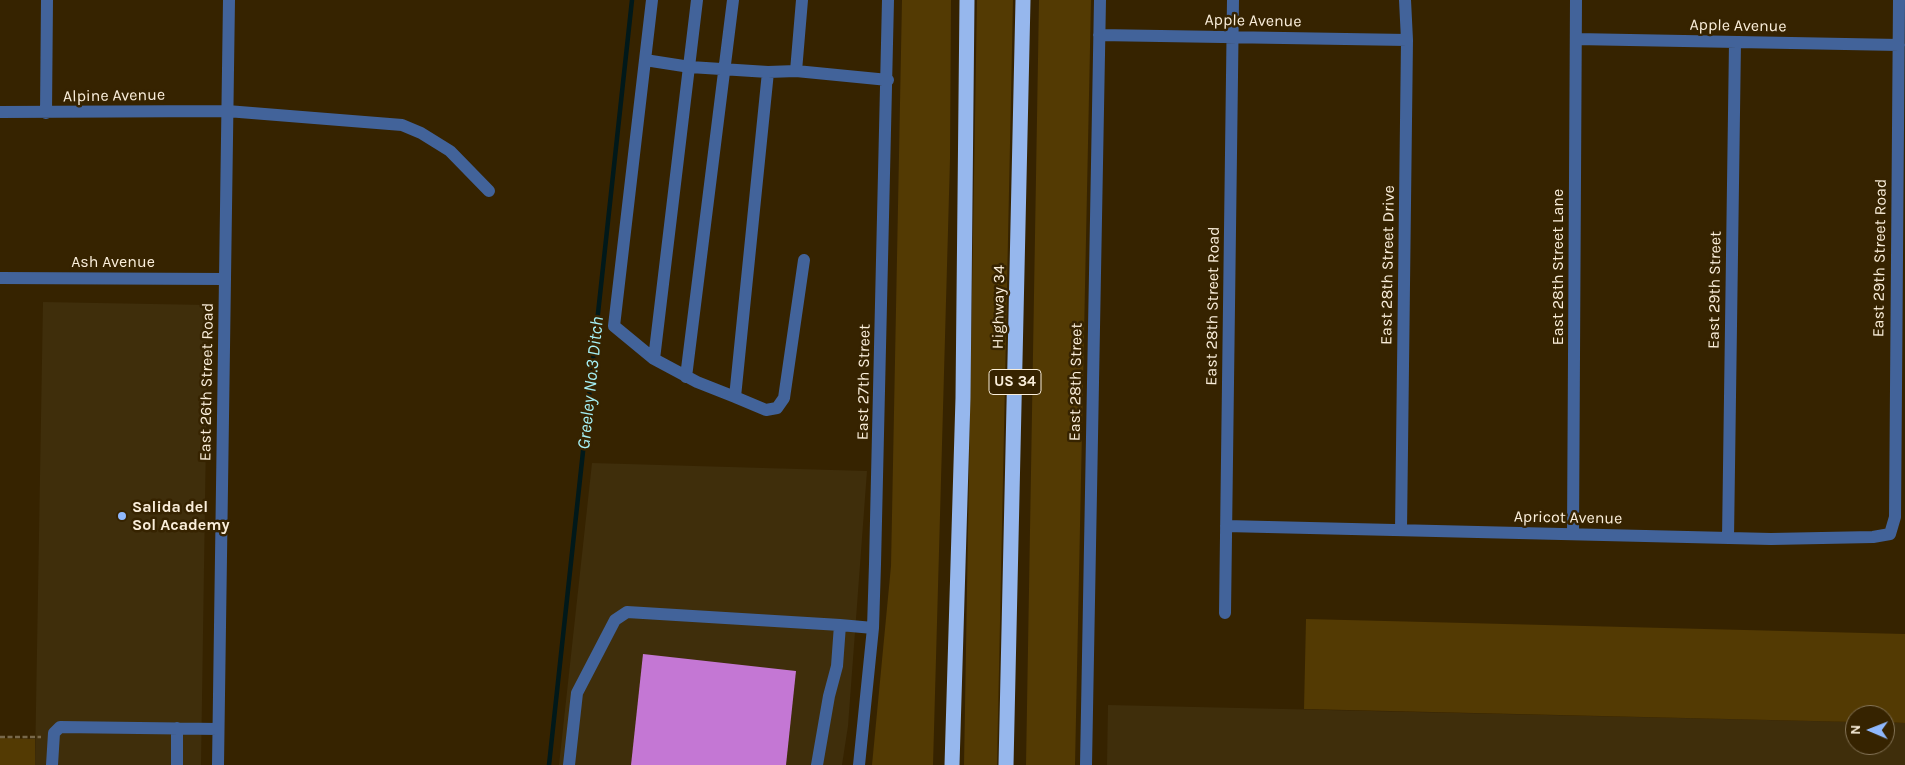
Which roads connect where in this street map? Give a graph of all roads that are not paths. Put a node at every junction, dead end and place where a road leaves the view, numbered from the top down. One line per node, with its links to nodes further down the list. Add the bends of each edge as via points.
1 (47, 0): 29 (street)
2 (229, 0): 27 (street, East 26th Street Road)
3 (652, 0): 21 (street)
4 (697, 0): 22 (street)
5 (732, 0): 23 (street)
6 (802, 0): 24 (street)
7 (888, 0): 26 (street, East 27th Street)
8 (967, 0): 55 (highway, via 963,398)
9 (1023, 0): 56 (highway, Highway 34 / US 34)
10 (1100, 0): 15 (street, East 28th Street)
11 (1233, 0): 16 (street, East 28th Street Road)
12 (1405, 0): 18 (street, East 28th Street Drive)
13 (1576, 0): 17 (street, East 28th Street Lane)
14 (1899, 0): 20 (street, East 29th Street Road)
15 (1099, 35): 16 (street, Apple Avenue); 57 (street, East 28th Street)
16 (1233, 37): 18 (street, Apple Avenue); 40 (street, East 28th Street Road)
17 (1576, 39): 19 (street, Apple Avenue); 42 (street, East 28th Street Lane)
18 (1407, 40): 41 (street, East 28th Street Drive)
19 (1735, 42): 20 (street, Apple Avenue); 43 (street, East 29th Street)
20 (1899, 45): 30 (street, East 29th Street Road)
21 (645, 60): 22 (street); 36 (street, via 614,326)
22 (690, 67): 23 (street); 36 (street)
23 (725, 69): 25 (street); 37 (street)
24 (796, 71): 25 (street); 26 (street)
25 (768, 72): 38 (street)
26 (888, 80): 46 (street, East 27th Street)
27 (227, 111): 29 (street, Alpine Avenue); 31 (street, Alpine Avenue, via 402,125 450,152); 34 (street, East 26th Street Road)
28 (0, 112): 29 (street, Alpine Avenue)
29 (46, 112)
30 (1901, 152): 35 (street, East 29th Street Road)
31 (489, 191)
32 (804, 260): 38 (street, via 784,398 778,408 766,410)
33 (0, 278): 34 (street, Ash Avenue)
34 (225, 278): 48 (street, East 26th Street Road)
35 (1900, 318): 39 (street, East 29th Street Road)
36 (654, 359): 37 (street)
37 (686, 377): 38 (street)
38 (735, 397)
39 (1895, 517): 43 (street, Apricot Avenue, via 1890,534 1873,538)
40 (1226, 526): 41 (street, Apricot Avenue); 44 (street, East 28th Street Road)
41 (1401, 530): 42 (street, Apricot Avenue)
42 (1573, 534): 43 (street, Apricot Avenue)
43 (1728, 538)
44 (1225, 613)
45 (840, 625): 46 (street); 52 (street, via 627,612 615,620 577,693); 53 (street, via 837,666)
46 (873, 628): 54 (street, East 27th Street)
47 (177, 728): 48 (street); 49 (street, via 60,728 54,733); 50 (street)
48 (218, 729): 51 (street, East 26th Street Road)
49 (52, 765)
50 (177, 765)
51 (218, 765)
52 (570, 765)
53 (817, 765)
54 (859, 765)
55 (952, 765)
56 (1006, 765)
57 (1086, 765)

